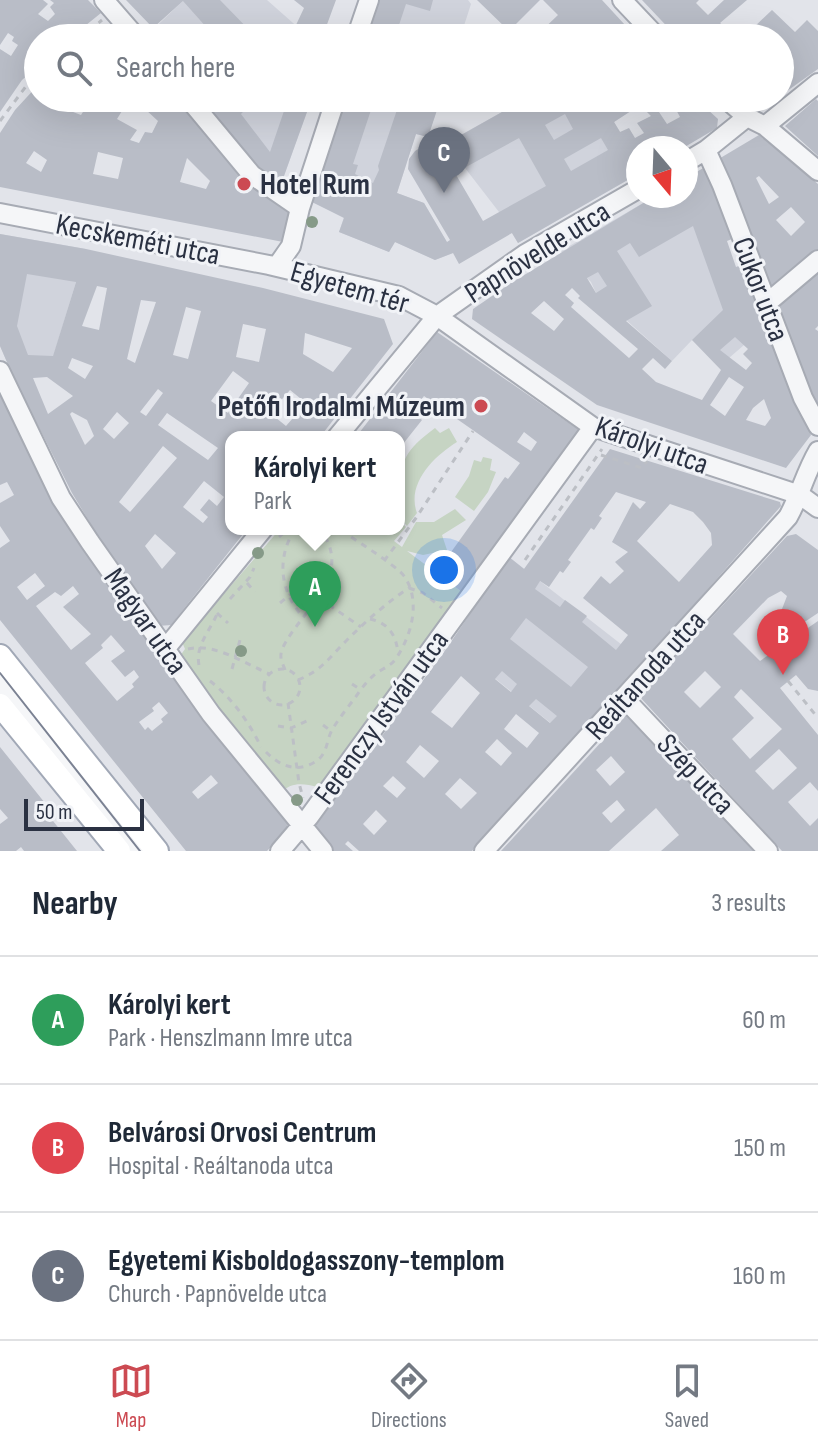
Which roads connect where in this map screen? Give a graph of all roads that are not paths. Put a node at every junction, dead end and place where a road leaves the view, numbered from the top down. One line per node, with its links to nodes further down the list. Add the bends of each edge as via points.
1 (369, 0): 5 (street)
2 (622, 0): 6 (street)
3 (109, 5): 4 (street)
4 (125, 24)
5 (361, 24)
6 (645, 24)
7 (818, 83): 8 (street)
8 (794, 102)
9 (200, 112): 19 (street, via 252,175)
10 (331, 112): 19 (street, Egyetem tér)
11 (741, 112): 13 (street)
12 (782, 112): 14 (street)
13 (747, 117): 14 (street); 15 (street)
14 (765, 126): 17 (street)
15 (706, 150): 16 (street); 23 (street, Cukor utca)
16 (698, 155)
17 (818, 171)
18 (626, 196): 24 (street, Papnövelde utca, via 525,254)
19 (300, 208): 22 (street, Egyetem tér, via 291,246)
20 (0, 213): 22 (street, Kecskeméti utca)
21 (818, 260): 23 (street)
22 (277, 266): 24 (street, Egyetem tér, via 399,296)
23 (766, 304): 26 (street, Cukor utca)
24 (437, 316): 27 (street, Károlyi utca); 28 (street, Papnövelde utca)
25 (0, 371): 33 (street, Magyar utca, via 61,498)
26 (818, 426)
27 (600, 430): 30 (street, Károlyi utca); 37 (street, Ferenczy István utca)
28 (342, 431)
29 (818, 451): 30 (street, Reáltanoda utca)
30 (800, 495): 31 (street, Károlyi utca); 36 (street, Reáltanoda utca, via 788,517)
31 (818, 508)
32 (268, 535): 33 (street)
33 (166, 648): 37 (street, Magyar utca, via 211,714)
34 (0, 656): 41 (main road)
35 (0, 689): 39 (main road); 40 (street)
36 (624, 698): 38 (street, Szép utca); 44 (street, Reáltanoda utca)
37 (305, 822): 42 (street, Ferenczy István utca); 43 (street, Magyar utca)
38 (762, 849)
39 (119, 851)
40 (135, 851)
41 (157, 851)
42 (280, 851)
43 (323, 851)
44 (484, 851)

